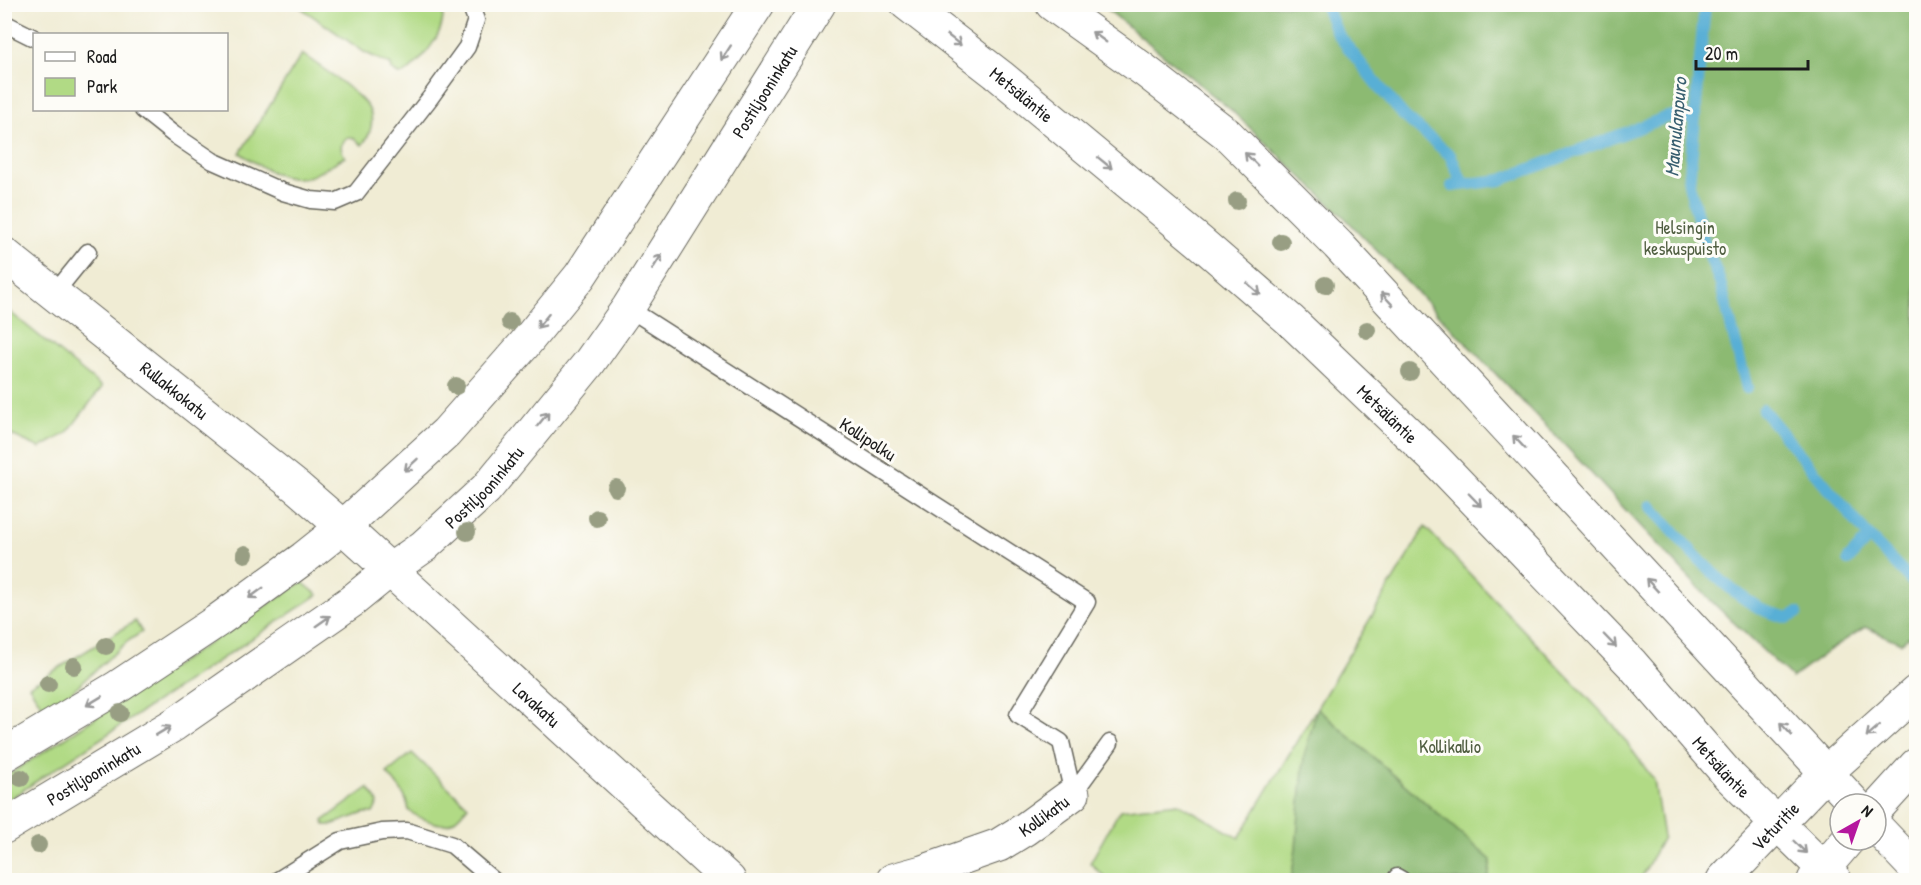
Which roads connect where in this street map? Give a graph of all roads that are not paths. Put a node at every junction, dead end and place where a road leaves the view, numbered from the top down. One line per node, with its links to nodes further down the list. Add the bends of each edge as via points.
1 (470, 4): 8 (lane, via 476,20 467,47 356,193 335,202 283,192 213,161)
2 (758, 4): 13 (street, one-way to 13, via 580,276 446,433)
3 (819, 4): 12 (street, Postiljooninkatu, one-way to 3)
4 (908, 4): 24 (street, Metsäläntie, one-way to 24, via 1000,76 1308,336 1434,458 1632,664 1729,776)
5 (1052, 4): 20 (street, one-way to 5, via 1338,245 1227,134)
6 (4, 23): 7 (lane)
7 (33, 38)
8 (144, 111)
9 (88, 252): 11 (lane)
10 (4, 254): 11 (street, Rullakkokatu)
11 (54, 294): 13 (street, Rullakkokatu)
12 (628, 308): 14 (street, Postiljooninkatu, one-way to 12, via 440,532 486,489 589,363); 15 (lane, Kollipolku)
13 (344, 527): 14 (street, Lavakatu); 18 (street, one-way to 18, via 217,621)
14 (390, 570): 25 (street, Postiljooninkatu, one-way to 14, via 175,724 352,601); 32 (street, Lavakatu)
15 (1087, 602): 22 (lane, Kollikatu, via 1018,714 1061,742)
16 (1917, 692): 20 (street, Veturitie, one-way to 20)
17 (1110, 743): 22 (lane)
18 (4, 755)
19 (1917, 765): 23 (street)
20 (1827, 772): 21 (street); 24 (street, Veturitie)
21 (1844, 792)
22 (1073, 794): 33 (street, Kollikatu, via 999,845)
23 (1888, 795)
24 (1777, 824): 29 (street, Metsäläntie, one-way to 29); 34 (street, Veturitie)
25 (4, 827)
26 (1888, 839): 28 (street)
27 (1840, 852): 29 (street)
28 (1917, 869)
29 (1824, 877)
30 (278, 880): 31 (lane, via 340,841 407,831 452,845)
31 (494, 880)
32 (729, 880)
33 (893, 880)
34 (1723, 880)

